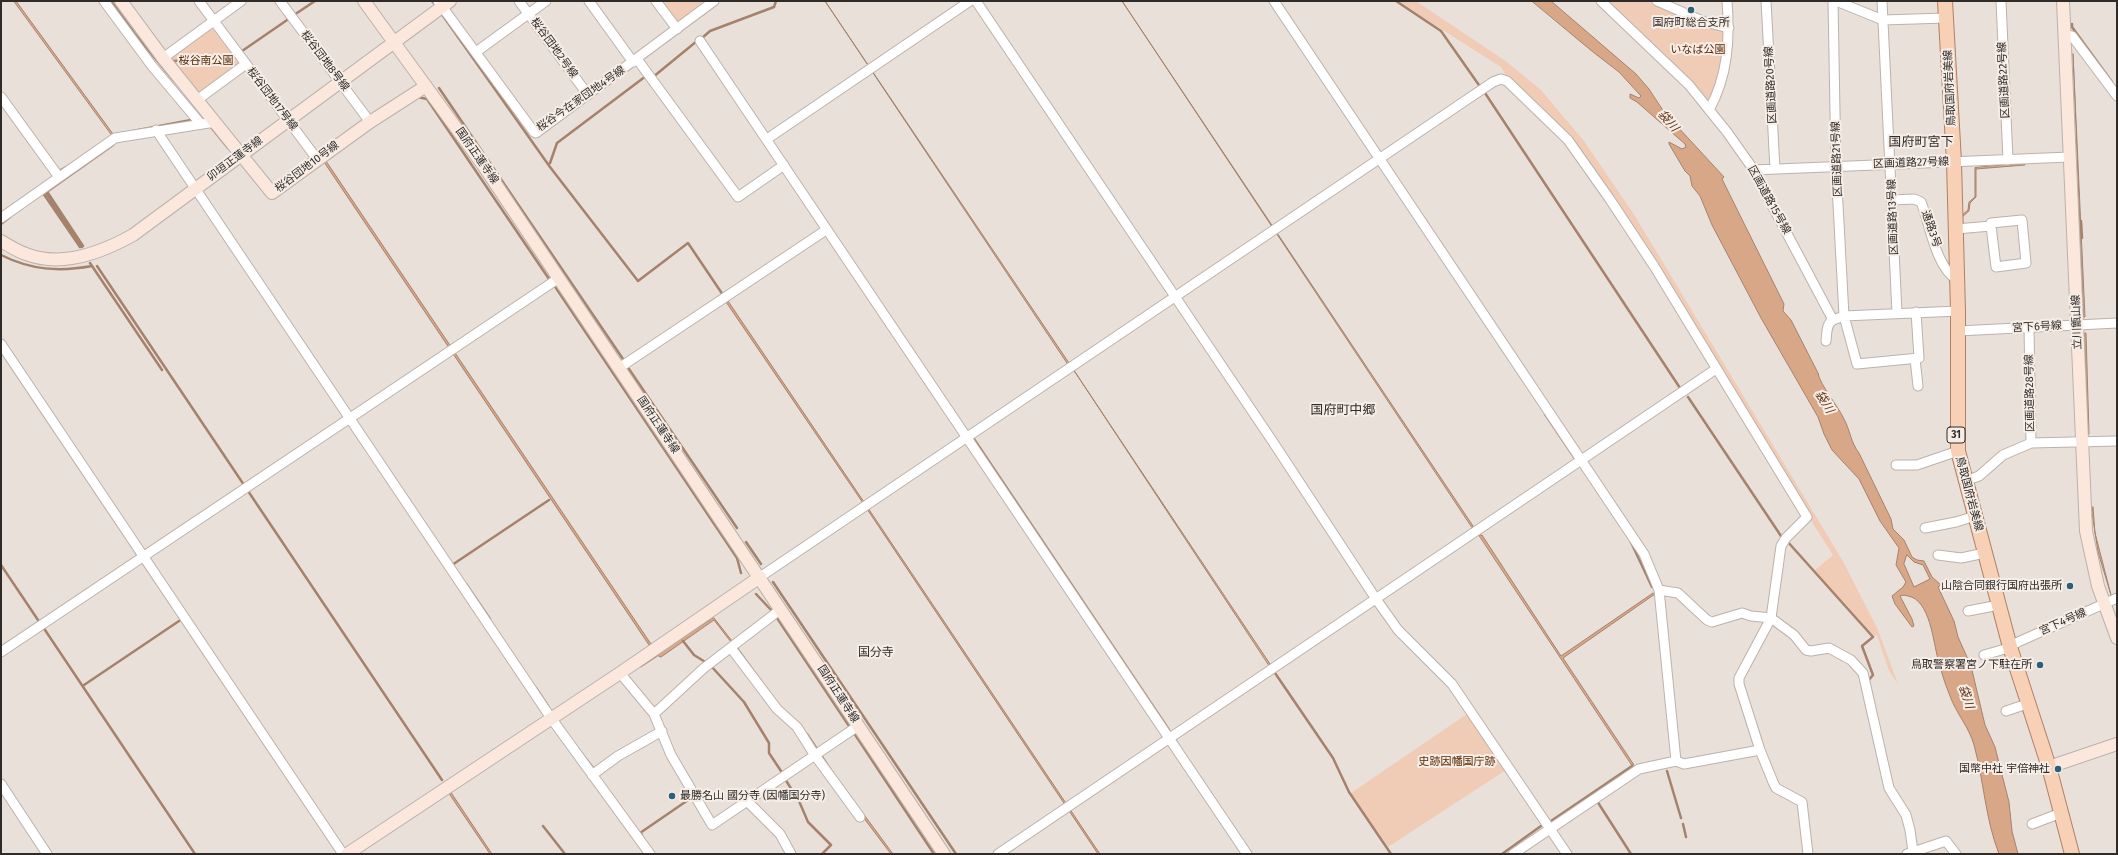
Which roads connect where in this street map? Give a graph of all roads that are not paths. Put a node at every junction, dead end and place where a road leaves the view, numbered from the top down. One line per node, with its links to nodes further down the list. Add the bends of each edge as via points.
1 (104, 1): 49 (street, via 152,66)
2 (121, 1): 36 (street, 桜谷団地10号線)
3 (199, 1): 29 (street, 桜谷団地17号線)
4 (241, 1): 29 (street)
5 (280, 1): 39 (street, 桜谷団地8号線)
6 (364, 1): 33 (street, 国府正蓮寺線)
7 (519, 1): 26 (street, 桜谷団地2号線)
8 (546, 1): 26 (street)
9 (588, 1): 37 (street)
10 (656, 1): 31 (street)
11 (714, 1): 31 (street, 桜谷今在家団地4号線)
12 (970, 1): 51 (street)
13 (976, 1): 73 (street)
14 (1274, 1): 55 (street)
15 (1601, 1): 45 (street, 区画道路15号線, via 1689,85)
16 (1657, 1): 30 (street, via 1705,22)
17 (1727, 1): 30 (street)
18 (1766, 1): 61 (street, 区画道路20号線)
19 (1832, 1): 60 (street, 区画道路21号線)
20 (1836, 1): 28 (street)
21 (1882, 1): 28 (street, 区画道路13号線)
22 (1945, 1): 27 (main road, 鳥取国府岩美線 / 31)
23 (2001, 1): 56 (street, 区画道路22号線)
24 (2063, 1): 32 (street, 立川甑山線)
25 (443, 3): 33 (street, 卯垣正蓮寺線); 35 (street, 桜谷今在家団地4号線)
26 (529, 14): 35 (street); 41 (street, 桜谷団地2号線)
27 (1946, 18): 28 (street); 57 (main road, 鳥取国府岩美線 / 31)
28 (1883, 20): 58 (street, 区画道路13号線)
29 (214, 21): 36 (street); 38 (street, 桜谷団地17号線)
30 (1729, 28): 45 (street, via 1725,71)
31 (677, 29): 37 (street, 桜谷今在家団地4号線)
32 (2064, 34): 42 (street, via 2072,36); 53 (street, 立川甑山線)
33 (394, 42): 39 (street, 卯垣正蓮寺線); 40 (street, 国府正蓮寺線)
34 (700, 42): 51 (street)
35 (476, 52): 41 (street, 桜谷今在家団地4号線, via 536,133)
36 (163, 58): 44 (street, 桜谷団地10号線)
37 (635, 60): 41 (street, 桜谷今在家団地4号線); 59 (street, via 738,197)
38 (246, 64): 44 (street); 46 (street, 桜谷団地17号線)
39 (340, 81): 46 (street, 卯垣正蓮寺線); 48 (street, 桜谷団地8号線)
40 (426, 86): 48 (street, 桜谷団地10号線); 71 (street, 国府正蓮寺線)
41 (588, 95)
42 (2117, 96)
43 (1, 97): 63 (street)
44 (197, 100): 47 (street, 桜谷団地10号線)
45 (1709, 110): 62 (street, 区画道路15号線)
46 (288, 120): 52 (street, 卯垣正蓮寺線); 54 (street, 桜谷団地17号線)
47 (215, 122): 49 (street); 52 (street, 桜谷団地10号線)
48 (370, 122): 54 (street, 桜谷団地10号線)
49 (200, 123): 50 (street)
50 (156, 130): 63 (street, via 115,138); 64 (street)
51 (767, 138): 59 (street)
52 (241, 154): 54 (street, 桜谷団地10号線, via 272,193); 64 (street, 卯垣正蓮寺線)
53 (2070, 157): 56 (street, 区画道路27号線); 80 (street, 立川甑山線)
54 (317, 158)
55 (1380, 159): 73 (street); 87 (street, via 1493,82 1501,79 1508,81 1568,140 1654,266); 95 (street)
56 (2008, 160): 57 (street, 区画道路27号線)
57 (1954, 162): 58 (street, 区画道路27号線); 68 (main road, 鳥取国府岩美線 / 31)
58 (1891, 164): 60 (street, 区画道路27号線); 65 (street, 区画道路13号線)
59 (784, 165): 69 (street)
60 (1836, 167): 61 (street, 区画道路27号線); 77 (street, 区画道路21号線)
61 (1775, 169): 62 (street, 区画道路27号線)
62 (1753, 170): 78 (street, 区画道路15号線)
63 (59, 177): 66 (street)
64 (195, 189): 70 (street, 卯垣正蓮寺線, via 133,235 92,255 70,259 26,255); 89 (street)
65 (1892, 200): 72 (street, 通路3号, via 1914,199 1921,202 1943,264 1947,272); 76 (street, 区画道路13号線)
66 (1, 218)
67 (1990, 226): 67 (street, via 1990,223 2022,220 2026,263 1996,267); 68 (street)
68 (1956, 229): 72 (main road, 鳥取国府岩美線 / 31)
69 (826, 230): 86 (street); 90 (street)
70 (1, 241)
71 (559, 278): 86 (street, 国府正蓮寺線); 89 (street)
72 (1957, 280): 74 (main road, 鳥取国府岩美線 / 31)
73 (1174, 297): 90 (street); 106 (street)
74 (1958, 311): 75 (street); 82 (main road, 鳥取国府岩美線 / 31)
75 (1916, 312): 76 (street); 85 (street, via 1919,358)
76 (1897, 313): 77 (street)
77 (1844, 316): 78 (street); 85 (street, 区画道路21号線, via 1857,364)
78 (1833, 320): 83 (street, via 1827,327)
79 (2117, 323): 80 (street, 宮下6号線)
80 (2077, 326): 81 (street, 宮下6号線); 91 (street, 立川甑山線)
81 (2029, 328): 82 (street, 宮下6号線); 93 (street, 区画道路28号線)
82 (1958, 331): 94 (main road, 鳥取国府岩美線 / 31)
83 (1826, 341)
84 (1, 344): 102 (street)
85 (1915, 359): 88 (street)
86 (619, 368): 103 (street, 国府正蓮寺線)
87 (1716, 369): 95 (street); 111 (street, via 1807,516 1781,546)
88 (1918, 386)
89 (349, 418): 102 (street); 121 (street)
90 (968, 438): 103 (street); 124 (street)
91 (2081, 441): 92 (street, 区画道路28号線); 93 (street, 区画道路28号線); 107 (street, 立川甑山線, via 2086,531)
92 (2117, 441)
93 (2031, 443): 97 (street, via 2003,454 1979,476)
94 (1958, 452): 96 (street, via 1917,465); 97 (main road, 鳥取国府岩美線 / 31)
95 (1581, 460): 104 (street, via 1644,554); 106 (street)
96 (1896, 465)
97 (1965, 481): 98 (main road, 鳥取国府岩美線 / 31)
98 (1975, 516): 99 (street); 100 (main road, 鳥取国府岩美線 / 31)
99 (1925, 528)
100 (1985, 553): 101 (street, via 1962,558); 108 (main road, 鳥取国府岩美線 / 31)
101 (1938, 555)
102 (143, 557): 115 (street); 139 (street)
103 (760, 577): 109 (street, 国府正蓮寺線); 117 (street)
104 (1659, 590): 111 (street, via 1678,593 1712,622 1742,613); 128 (street)
105 (2117, 598): 107 (street, 宮下4号線)
106 (1376, 599): 124 (street); 136 (street, via 1398,630 1452,684)
107 (2104, 604): 112 (street, 立川甑山線); 113 (street, 宮下4号線)
108 (1999, 605): 110 (street); 113 (main road, 鳥取国府岩美線 / 31)
109 (781, 609): 114 (street); 122 (street, 国府正蓮寺線)
110 (1968, 611)
111 (1771, 618): 126 (street, via 1739,678); 137 (street, via 1794,635 1806,650 1829,648 1851,660 1863,673 1889,788 1906,815 1910,830)
112 (2117, 638)
113 (2010, 647): 116 (street, 宮下4号線); 118 (main road, 鳥取国府岩美線 / 31)
114 (731, 648): 120 (street, via 704,668); 127 (street, via 777,709 797,727)
115 (1, 652)
116 (1984, 656)
117 (620, 673): 120 (street); 121 (street)
118 (2027, 704): 119 (street); 129 (main road, 鳥取国府岩美線 / 31)
119 (2006, 711)
120 (654, 714): 123 (street)
121 (550, 718): 130 (street); 140 (street)
122 (858, 726): 127 (street); 143 (street, 国府正蓮寺線)
123 (662, 731): 130 (street); 132 (street, via 671,755 712,825)
124 (1169, 738): 144 (street); 145 (street)
125 (2117, 744): 129 (street)
126 (1760, 750): 128 (street, via 1684,764); 148 (street, via 1776,788 1802,802)
127 (814, 754): 132 (street); 134 (street)
128 (1676, 762): 136 (street, via 1639,769)
129 (2049, 767): 133 (main road, 鳥取国府岩美線 / 31)
130 (592, 774): 141 (street)
131 (1, 784): 138 (street)
132 (748, 802): 142 (street, via 780,834)
133 (2061, 814): 135 (street); 150 (main road, 鳥取国府岩美線 / 31)
134 (860, 817)
135 (2032, 824)
136 (1549, 830): 146 (street); 147 (street)
137 (1910, 853): 149 (street, via 1946,841)
138 (47, 854)
139 (343, 854)
140 (347, 854)
141 (650, 854)
142 (791, 854)
143 (944, 854)
144 (998, 854)
145 (1247, 854)
146 (1513, 854)
147 (1567, 854)
148 (1808, 854)
149 (1956, 854)
150 (2072, 854)

